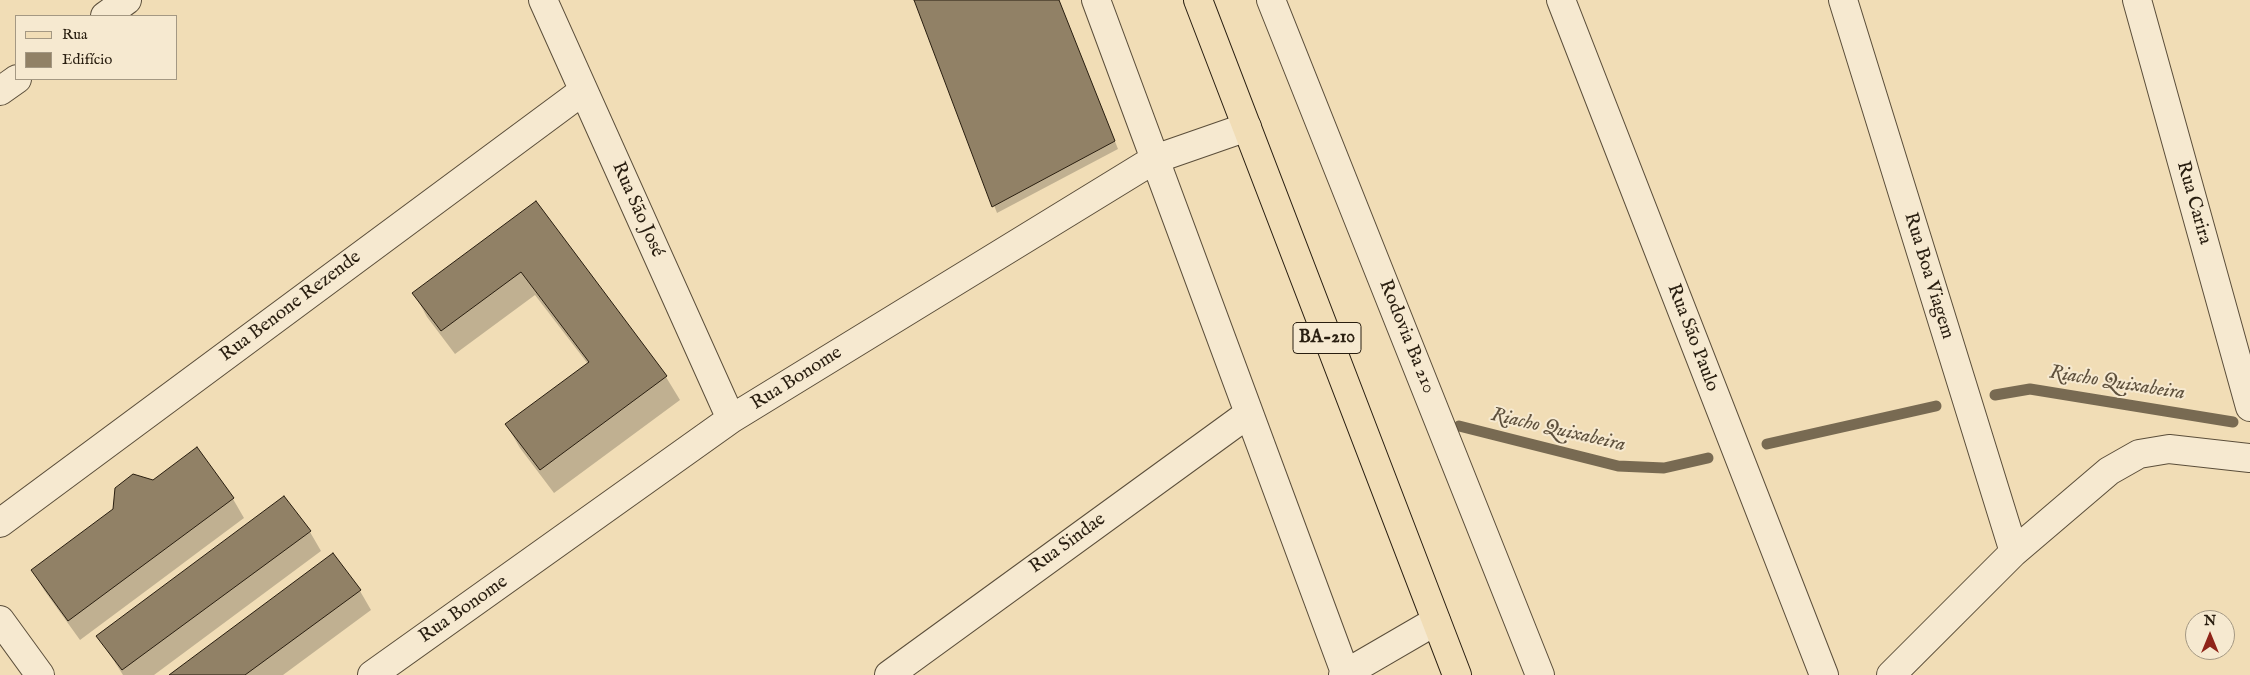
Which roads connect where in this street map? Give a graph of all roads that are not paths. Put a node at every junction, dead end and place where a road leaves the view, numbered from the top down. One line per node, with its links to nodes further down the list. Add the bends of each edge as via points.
1 (127, 0): 9 (street)
2 (544, 0): 12 (street, Rua São José)
3 (1096, 0): 14 (street)
4 (1198, 0): 13 (main road, BA-210)
5 (1272, 0): 28 (street, Rodovia Ba 210)
6 (1561, 0): 29 (street, Rua São Paulo)
7 (1843, 0): 20 (street, Rua Boa Viagem)
8 (2137, 0): 15 (street, Rua Carira)
9 (105, 15)
10 (16, 80): 11 (street)
11 (0, 91)
12 (583, 91): 17 (street, Rua São José); 19 (street, Rua Benone Rezende)
13 (1247, 127): 14 (street, Rua Bonome); 22 (main road, BA-210)
14 (1155, 159): 16 (street); 17 (street, Rua Bonome)
15 (2250, 407)
16 (1248, 414): 23 (street); 26 (street, Rua Sindae)
17 (732, 419): 25 (street, Rua Bonome)
18 (2250, 458): 20 (street, via 2169,449 2139,454 2109,472)
19 (0, 523)
20 (2014, 552): 30 (street)
21 (0, 620): 24 (street)
22 (1436, 621): 23 (street); 27 (main road, BA-210)
23 (1345, 674)
24 (40, 675)
25 (372, 675)
26 (889, 675)
27 (1457, 675)
28 (1540, 675)
29 (1824, 675)
30 (1891, 675)

